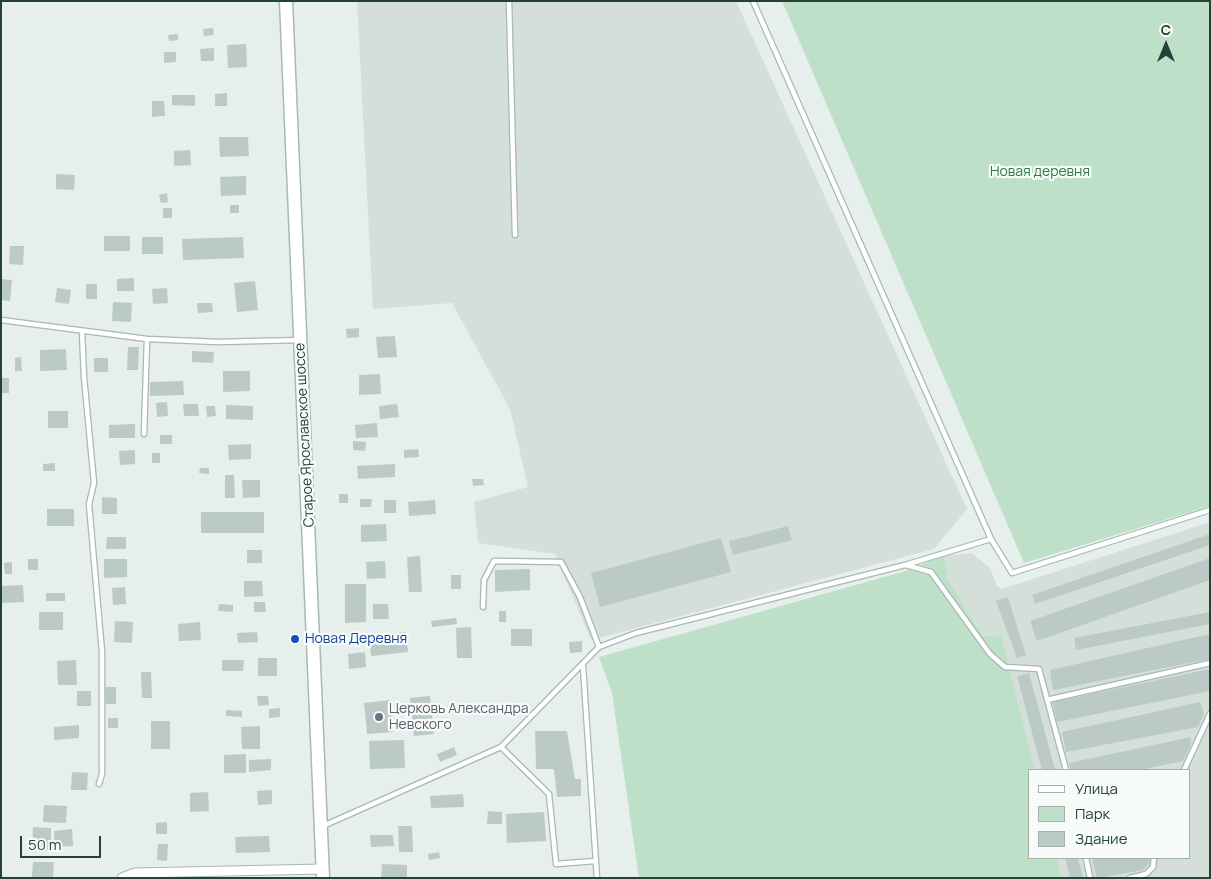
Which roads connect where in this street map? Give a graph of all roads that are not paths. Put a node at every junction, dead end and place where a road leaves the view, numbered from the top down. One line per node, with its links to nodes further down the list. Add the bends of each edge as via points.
1 (286, 1): 8 (main road, Старое Ярославское шоссе)
2 (508, 1): 4 (lane)
3 (753, 1): 11 (lane)
4 (515, 235)
5 (1, 320): 6 (lane)
6 (82, 331): 7 (lane); 22 (lane, via 94,483 89,504 102,662 102,774)
7 (147, 339): 8 (lane, via 218,342); 9 (lane)
8 (301, 340): 23 (main road, Старое Ярославское шоссе)
9 (144, 434)
10 (1210, 510): 11 (lane, via 1012,573)
11 (991, 539): 12 (lane)
12 (905, 564): 14 (lane, via 636,633); 17 (lane, via 931,572 990,654 1006,667 1039,669)
13 (483, 607): 14 (lane, via 484,580 494,562 561,562 580,597)
14 (599, 647): 16 (lane)
15 (1210, 663): 17 (lane)
16 (582, 666): 19 (lane); 26 (lane)
17 (1047, 700): 20 (lane)
18 (1210, 714): 21 (lane)
19 (502, 748): 23 (lane); 26 (lane, via 549,794 556,864)
20 (1066, 769)
21 (1184, 769)
22 (99, 784)
23 (321, 827): 27 (main road, Старое Ярославское шоссе)
24 (1086, 859): 30 (lane)
25 (1154, 859): 31 (lane, via 1153,867 1146,874)
26 (595, 861): 29 (lane)
27 (323, 873): 28 (street, via 135,873)
28 (122, 878)
29 (597, 878)
30 (1090, 878)
31 (1130, 878)

